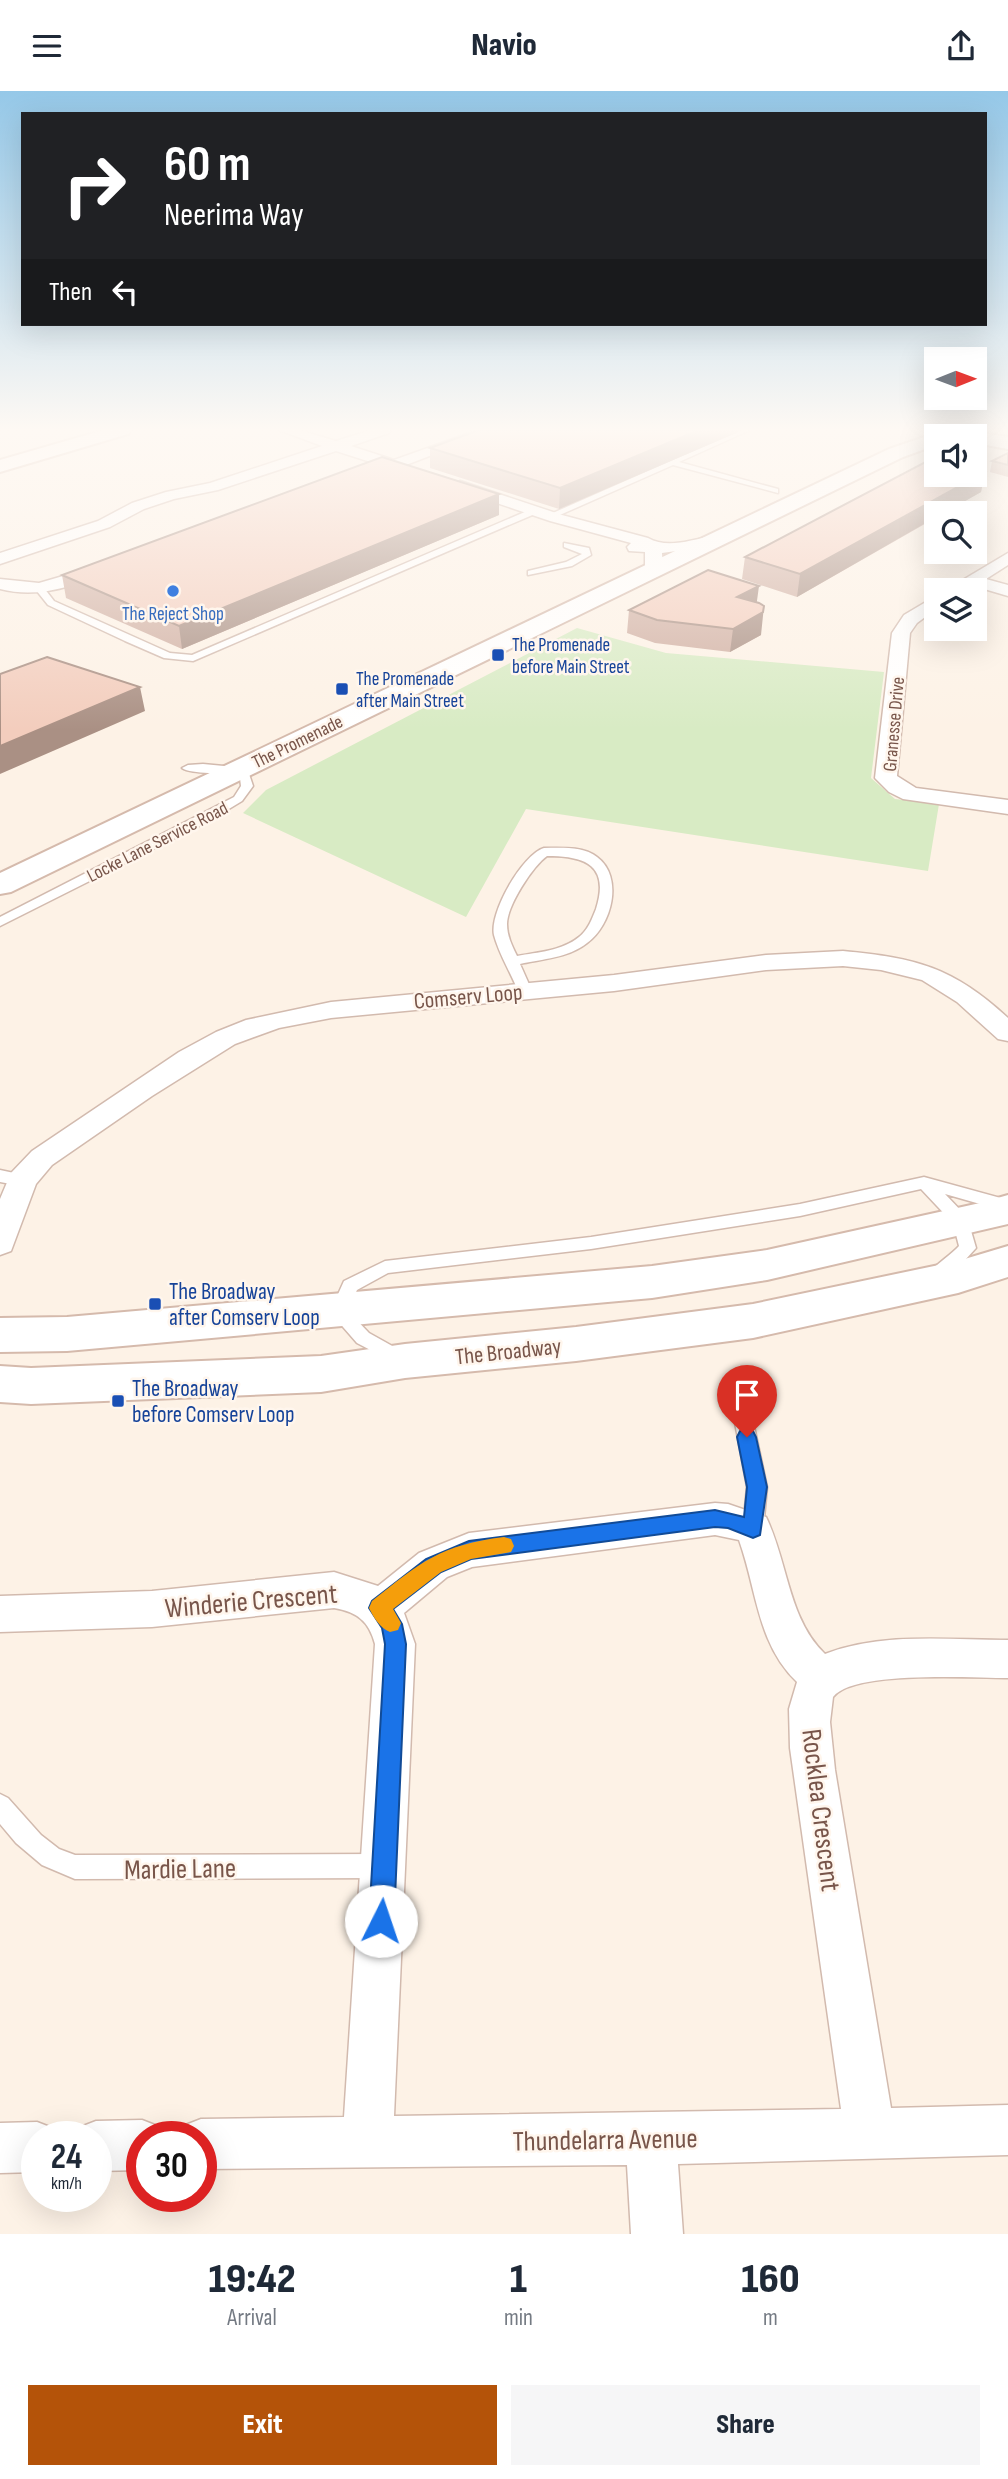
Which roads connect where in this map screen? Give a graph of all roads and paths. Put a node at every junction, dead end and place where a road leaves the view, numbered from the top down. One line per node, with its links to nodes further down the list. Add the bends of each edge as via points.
1 (86, 530): 8 (street)
2 (490, 530): 14 (lane, via 198,657 168,656 128,639 51,603)
3 (586, 530): 9 (street)
4 (704, 530): 9 (main road, The Promenade)
5 (735, 530): 9 (main road, The Promenade)
6 (567, 545): 6 (lane, via 586,550 587,555 531,573 576,551)
7 (1008, 558): 11 (street)
8 (0, 559)
9 (653, 559): 17 (main road, The Promenade); 18 (main road, The Promenade)
10 (121, 563): 14 (street)
11 (974, 578)
12 (0, 584): 14 (street)
13 (987, 585): 15 (street)
14 (41, 590)
15 (1008, 591)
16 (924, 609): 20 (street, Granesse Drive, via 901,633 886,778 903,791 921,796)
17 (188, 768): 18 (lane, Locke Lane Service Road); 19 (main road, The Promenade)
18 (235, 771): 21 (main road, The Promenade); 22 (lane, Locke Lane Service Road, via 245,776 247,786 238,799)
19 (125, 798)
20 (1008, 807)
21 (0, 885)
22 (0, 922)
23 (514, 961): 23 (lane, via 500,935 500,921 522,875 544,852 572,852 593,859 605,874 606,897 598,921 585,939 565,951); 24 (lane)
24 (525, 991): 25 (street, Comserv Loop, via 791,961 865,961 939,979 968,996); 26 (street, Comserv Loop, via 326,1011 237,1033 191,1058)
25 (1008, 1033)
26 (11, 1178): 30 (street, Comserv Loop)
27 (924, 1183): 28 (lane); 29 (lane); 33 (lane, via 800,1210 592,1243 385,1267 350,1286)
28 (1008, 1208): 29 (main road)
29 (961, 1221): 32 (lane, via 968,1248 948,1267); 33 (main road, via 767,1265 652,1282)
30 (0, 1243)
31 (1008, 1261): 32 (main road, The Broadway)
32 (912, 1287): 35 (main road, The Broadway, via 753,1321)
33 (338, 1312): 34 (main road, via 67,1334); 35 (lane, via 363,1338)
34 (0, 1335)
35 (405, 1361): 36 (main road, The Broadway, via 321,1374)
36 (0, 1384)
37 (742, 1412): 38 (lane, via 757,1487)
38 (753, 1529): 39 (street, via 715,1519 469,1550 433,1565); 42 (street, via 792,1646)
39 (380, 1608): 40 (street, Winderie Crescent, via 354,1593 334,1590 152,1608); 44 (street, via 391,1624 396,1644)
40 (0, 1614)
41 (1008, 1659): 42 (street, via 868,1661 840,1666)
42 (822, 1678): 46 (street, Rocklea Crescent, via 811,1703 809,1728)
43 (0, 1806): 44 (lane, Mardie Lane, via 40,1852 75,1867)
44 (385, 1866): 48 (street)
45 (1008, 2130): 46 (street, Thundelarra Avenue)
46 (870, 2132): 47 (street, Thundelarra Avenue)
47 (651, 2139): 48 (street, Thundelarra Avenue); 52 (street)
48 (368, 2141): 49 (street, Thundelarra Avenue)
49 (217, 2144)
50 (21, 2147): 51 (street)
51 (0, 2148)
52 (657, 2234)

